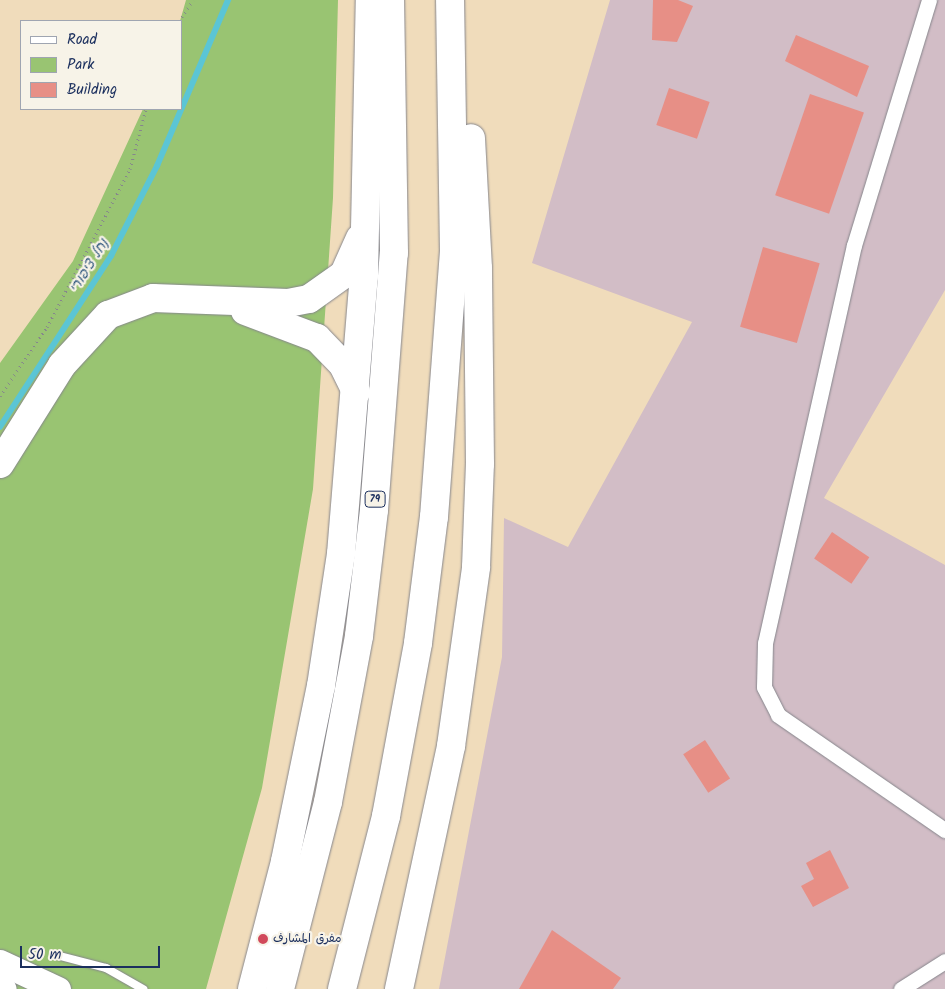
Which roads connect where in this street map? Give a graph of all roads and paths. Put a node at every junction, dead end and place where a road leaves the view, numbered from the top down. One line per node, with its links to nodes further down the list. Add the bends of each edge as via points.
1 (193, 0): 7 (path)
2 (370, 0): 9 (highway)
3 (390, 0): 23 (highway, 79, via 394,252 374,510 359,636 328,802)
4 (450, 0): 24 (highway, via 454,252 434,517 418,643 386,816)
5 (465, 0): 25 (highway, via 478,268 476,567 451,746)
6 (929, 0): 14 (street, via 854,245 765,643 764,687 785,721)
7 (180, 20)
8 (146, 110): 12 (path, via 130,169 47,327)
9 (366, 202): 10 (highway, via 357,249 344,274 326,291 288,303); 11 (highway)
10 (212, 301): 11 (highway, via 317,338 343,365); 13 (highway, via 154,298 108,315 62,365)
11 (356, 392): 22 (highway, via 342,545 321,686 285,861)
12 (0, 396)
13 (0, 464)
14 (945, 830)
15 (60, 956): 21 (lane, via 106,968)
16 (945, 961): 26 (street)
17 (0, 962): 20 (main road)
18 (0, 987): 19 (main road)
19 (4, 989)
20 (58, 989)
21 (143, 989)
22 (252, 989)
23 (280, 989)
24 (342, 989)
25 (399, 989)
26 (901, 989)

